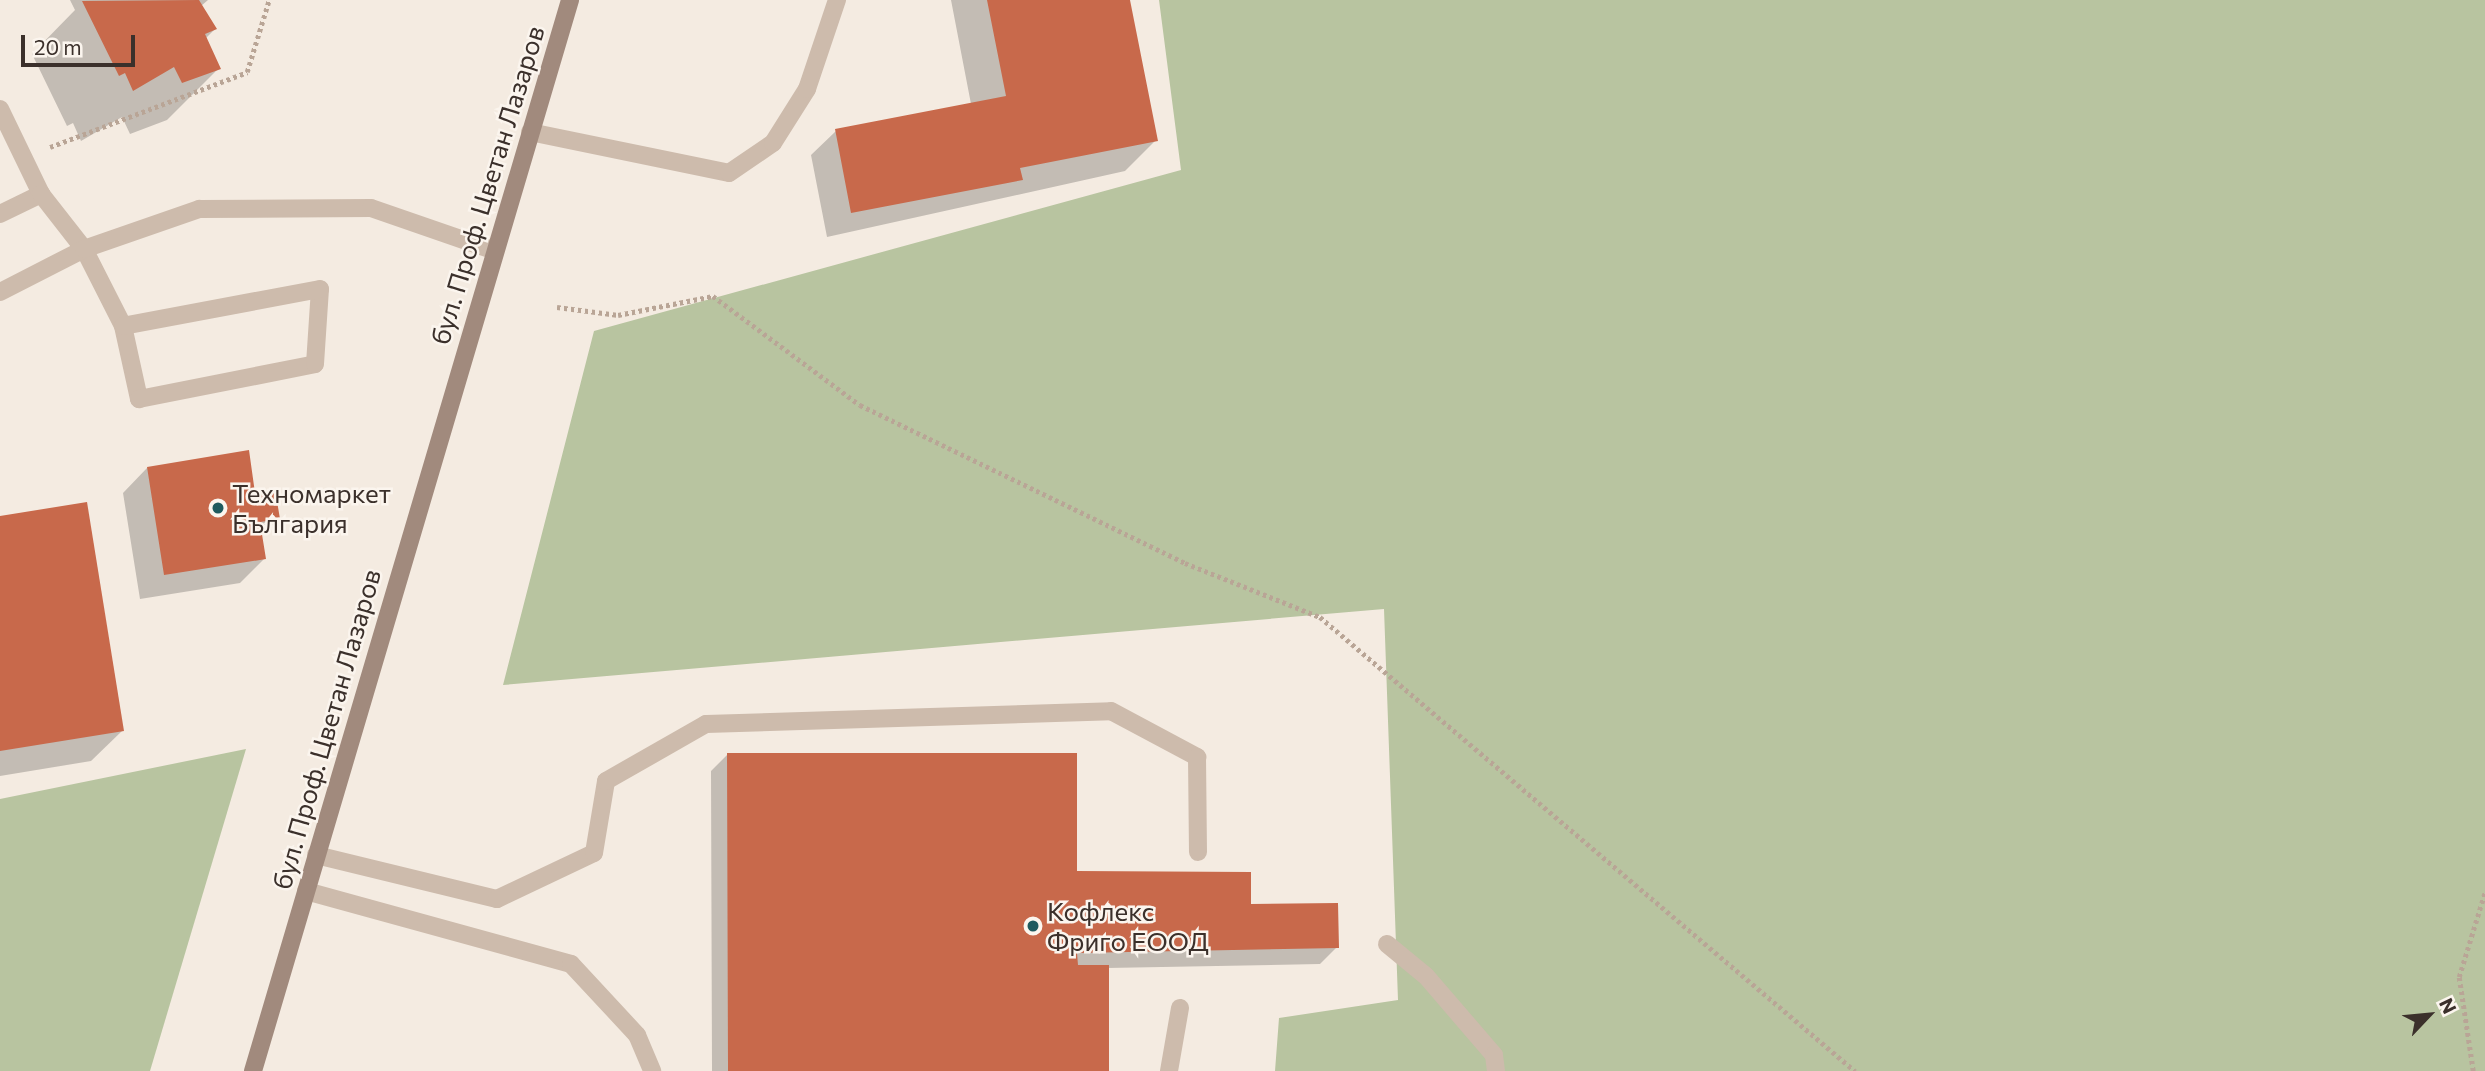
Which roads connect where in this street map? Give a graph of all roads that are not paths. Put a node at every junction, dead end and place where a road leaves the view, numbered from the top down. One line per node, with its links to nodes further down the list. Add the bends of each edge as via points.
1 (570, 0): 4 (main road, бул. Проф. Цветан Лазаров)
2 (837, 0): 4 (street, via 807,89 773,143 729,173)
3 (0, 109): 5 (street)
4 (530, 132): 8 (main road, бул. Проф. Цветан Лазаров)
5 (41, 194): 6 (street); 7 (street)
6 (0, 214)
7 (83, 249): 8 (street, via 199,209 370,208); 9 (street); 10 (street)
8 (495, 251): 12 (main road, бул. Проф. Цветан Лазаров)
9 (0, 292)
10 (122, 326): 10 (street, via 139,399 315,364 320,289)
11 (1198, 852): 12 (street, via 1197,757 1111,710 706,723 606,781 594,853 497,899)
12 (316, 855): 13 (main road, бул. Проф. Цветан Лазаров)
13 (306, 891): 16 (main road, бул. Проф. Цветан Лазаров); 17 (street, via 571,964 637,1035)
14 (1387, 944): 19 (street, via 1426,975 1494,1055)
15 (1180, 1008): 18 (street)
16 (253, 1071)
17 (652, 1071)
18 (1169, 1071)
19 (1496, 1071)

